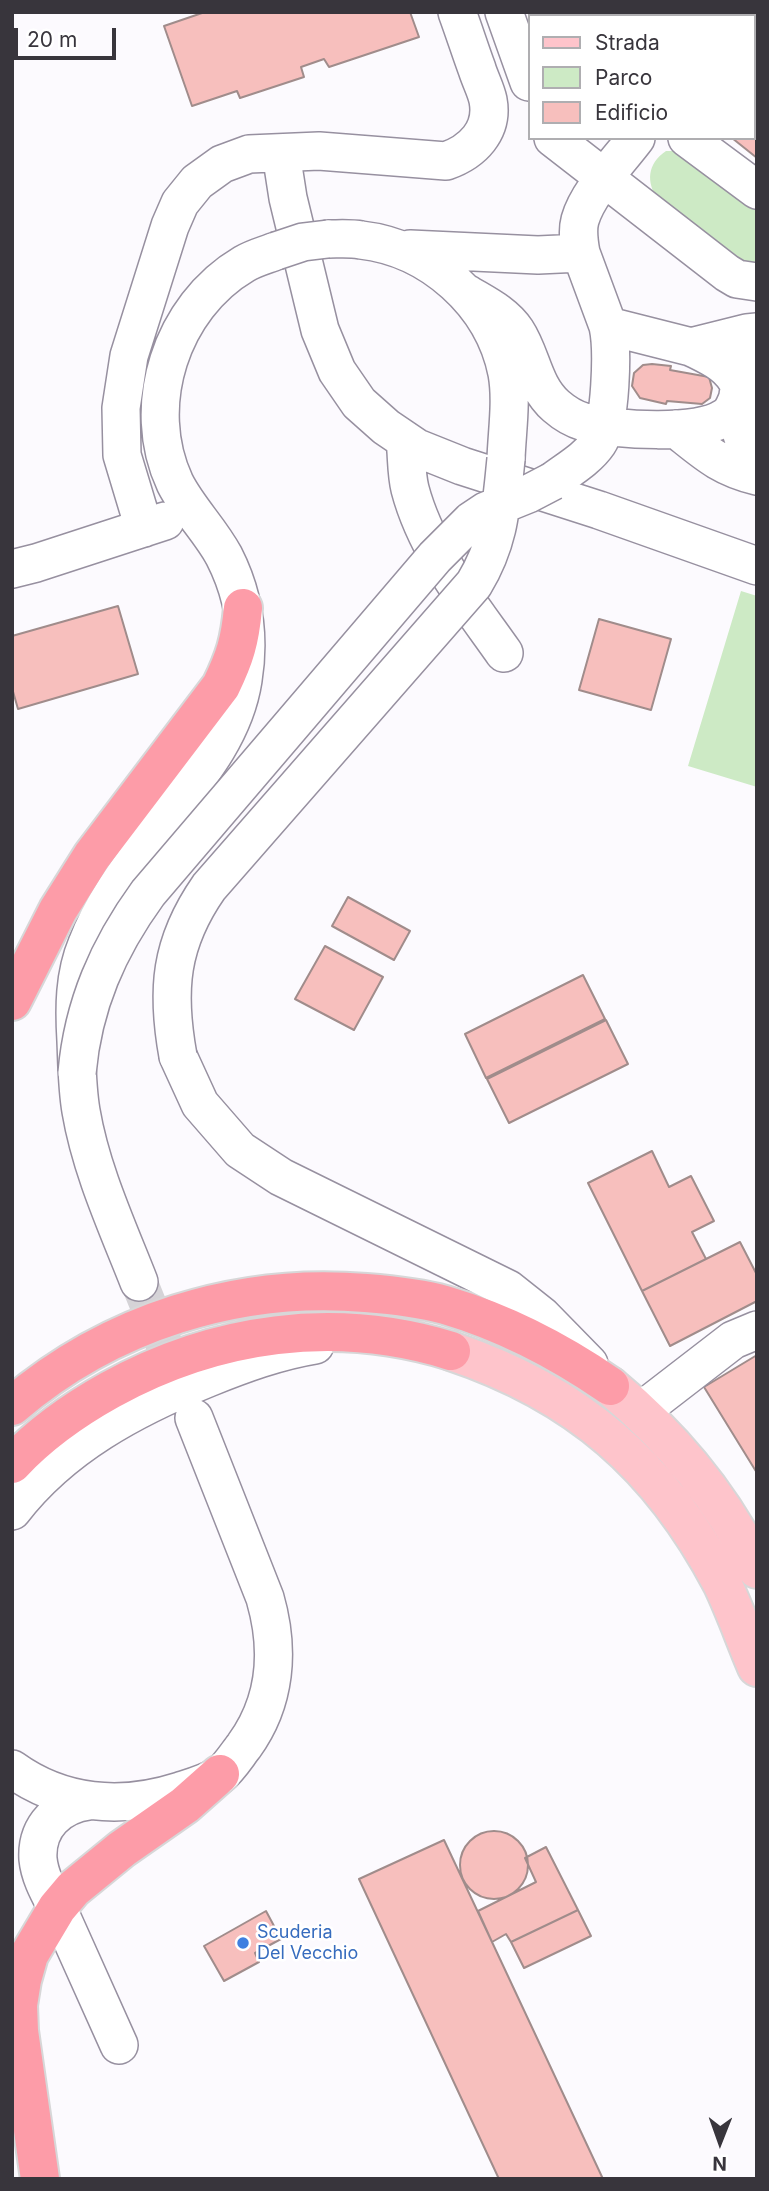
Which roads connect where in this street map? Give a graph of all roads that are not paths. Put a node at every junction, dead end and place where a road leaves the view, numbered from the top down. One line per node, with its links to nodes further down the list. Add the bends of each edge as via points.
1 (457, 12): 7 (street, via 488,100 489,117 474,145 446,161 319,150)
2 (504, 12): 3 (street)
3 (528, 79)
4 (555, 140): 8 (street)
5 (634, 140): 8 (street)
6 (690, 140): 9 (street)
7 (281, 153): 20 (street, via 320,330 337,371 359,403); 25 (street, via 249,154 222,164 197,182 180,203 170,226 129,356 121,408 121,455)
8 (604, 179): 11 (street, via 579,223); 12 (street, via 727,273)
9 (757, 190)
10 (395, 248): 11 (street, via 471,254); 13 (street, via 437,268); 24 (street, bridge, via 328,239 276,251 245,263 220,281 187,319 160,391 167,463)
11 (581, 253): 14 (street)
12 (757, 282)
13 (466, 293): 18 (street, via 505,316 555,406 570,416); 23 (street, bridge, via 500,346 507,374)
14 (608, 326): 16 (street); 18 (street, via 611,359)
15 (757, 332): 16 (street)
16 (691, 347): 17 (street)
17 (745, 382): 19 (street, via 732,411 715,423); 21 (street, via 738,425)
18 (604, 426): 19 (street); 23 (street, bridge, via 589,455 553,481)
19 (676, 429): 22 (street, via 720,464)
20 (405, 440): 26 (street, via 462,466); 29 (street, via 410,487 425,530 454,583)
21 (757, 461)
22 (757, 476)
23 (502, 503): 31 (street, bridge, via 471,521 435,557 148,893 107,959 85,1022); 35 (street, bridge, via 488,561 474,584 195,908 172,976 172,1023 178,1056 200,1104 240,1150 281,1177 508,1289 542,1315)
24 (193, 511): 25 (street); 28 (street, via 223,555)
25 (144, 528): 27 (street)
26 (757, 566)
27 (12, 569)
28 (239, 596): 30 (highway, via 241,638 221,686 92,856 58,910); 31 (street, bridge, via 247,629 238,707 209,760 123,877 86,944 74,1007)
29 (504, 653)
30 (12, 1001)
31 (77, 1073): 32 (street, via 80,1108 98,1176)
32 (139, 1282)
33 (757, 1329): 37 (street, via 733,1340)
34 (451, 1351): 39 (highway, via 397,1337 316,1331 220,1345 138,1374 96,1398 58,1422); 40 (street, via 353,1341 284,1351 243,1364 131,1412 77,1449); 42 (main road, via 548,1393 586,1417 631,1455 701,1545)
35 (610, 1386): 36 (highway, via 571,1359 491,1320 442,1304 336,1290 223,1300 169,1316 77,1359); 37 (main road)
36 (12, 1406)
37 (641, 1411): 41 (main road, via 706,1482)
38 (194, 1418): 44 (street, via 265,1598 275,1653 271,1683 253,1733)
39 (12, 1464)
40 (12, 1511)
41 (757, 1569)
42 (757, 1667)
43 (12, 1769): 45 (street, via 58,1794)
44 (220, 1774): 45 (street, via 199,1785 136,1801); 46 (highway, via 93,1871)
45 (89, 1801): 46 (street, via 61,1810 39,1844 41,1871)
46 (57, 1908): 47 (street); 50 (highway, via 29,1955 18,2005)
47 (119, 2045)
48 (12, 2150): 49 (highway)
49 (24, 2179)
50 (40, 2179)

